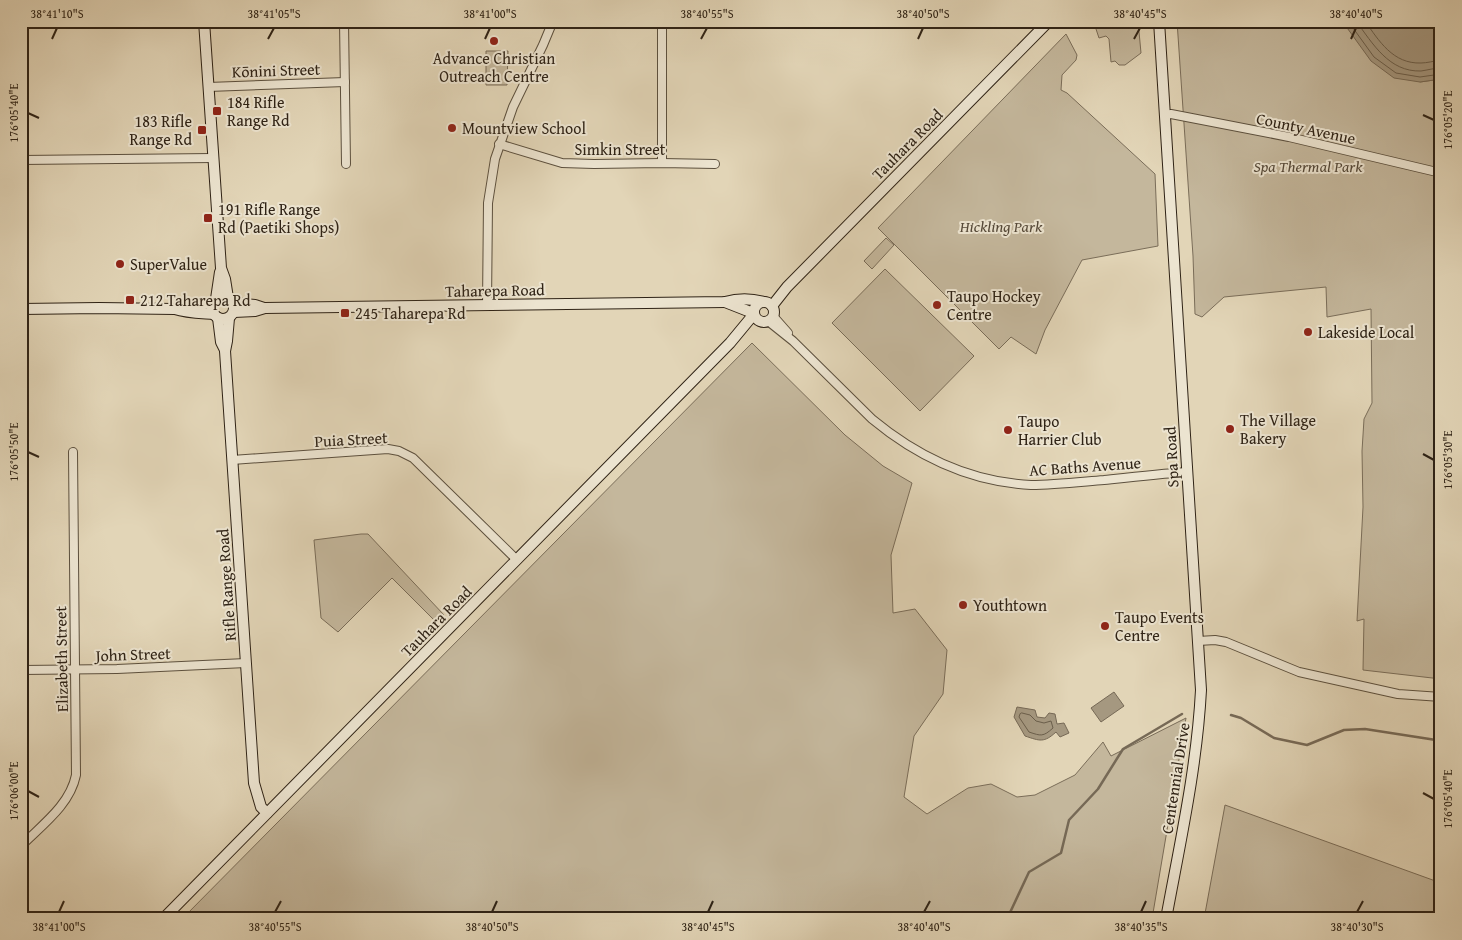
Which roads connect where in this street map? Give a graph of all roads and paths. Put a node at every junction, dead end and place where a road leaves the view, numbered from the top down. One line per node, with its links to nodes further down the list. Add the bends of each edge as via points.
1 (204, 21): 8 (main road, Rifle Range Road)
2 (344, 21): 7 (street, Kōnini Street)
3 (553, 21): 10 (street)
4 (661, 21): 13 (street)
5 (1049, 21): 24 (main road, Tauhara Road)
6 (1159, 21): 9 (main road, Spa Road)
7 (345, 82): 8 (street, Kōnini Street); 14 (street, Kōnini Street)
8 (208, 87): 11 (main road, Rifle Range Road)
9 (1165, 115): 16 (street, County Avenue, via 1289,137); 29 (main road, Spa Road)
10 (499, 144): 13 (street, Simkin Street, via 562,163); 20 (street, via 488,203)
11 (213, 158): 12 (street); 17 (main road, Rifle Range Road)
12 (21, 160)
13 (662, 163): 15 (street, Simkin Street)
14 (346, 164)
15 (714, 164)
16 (1441, 173)
17 (221, 268): 18 (main road, Rifle Range Road); 21 (main road, Rifle Range Road)
18 (215, 301): 21 (main road, via 222,297); 23 (main road); 25 (main road, via 212,311)
19 (725, 302): 20 (main road, Taharepa Road); 24 (main road, Taharepa Road); 24 (main road, Taharepa Road, via 752,298)
20 (487, 305): 21 (main road, Taharepa Road, via 265,308 255,311)
21 (231, 308): 25 (main road, via 223,319); 26 (main road, Rifle Range Road)
22 (21, 309): 23 (main road)
23 (176, 309): 25 (main road)
24 (764, 312): 29 (street, AC Baths Avenue, via 884,429 922,454 960,471 1001,482 1034,485); 30 (main road, Tauhara Road)
25 (216, 316): 26 (main road, Rifle Range Road)
26 (225, 351): 28 (main road, Rifle Range Road)
27 (72, 452): 33 (street, Elizabeth Street)
28 (232, 460): 30 (street, Puia Street, via 399,450 413,458); 32 (main road, Rifle Range Road)
29 (1187, 472): 31 (main road, Spa Road)
30 (517, 560): 36 (main road, Tauhara Road)
31 (1198, 641): 35 (street, via 1226,642 1299,672 1398,694); 39 (main road, Centennial Drive, via 1199,721)
32 (246, 663): 33 (street, John Street); 36 (main road, Rifle Range Road, via 254,783 261,807)
33 (75, 669): 34 (street, John Street); 37 (street, Elizabeth Street, via 74,785 63,804)
34 (21, 670)
35 (1441, 697)
36 (267, 813): 38 (main road, Tauhara Road)
37 (21, 846)
38 (163, 919)
39 (1166, 919)

